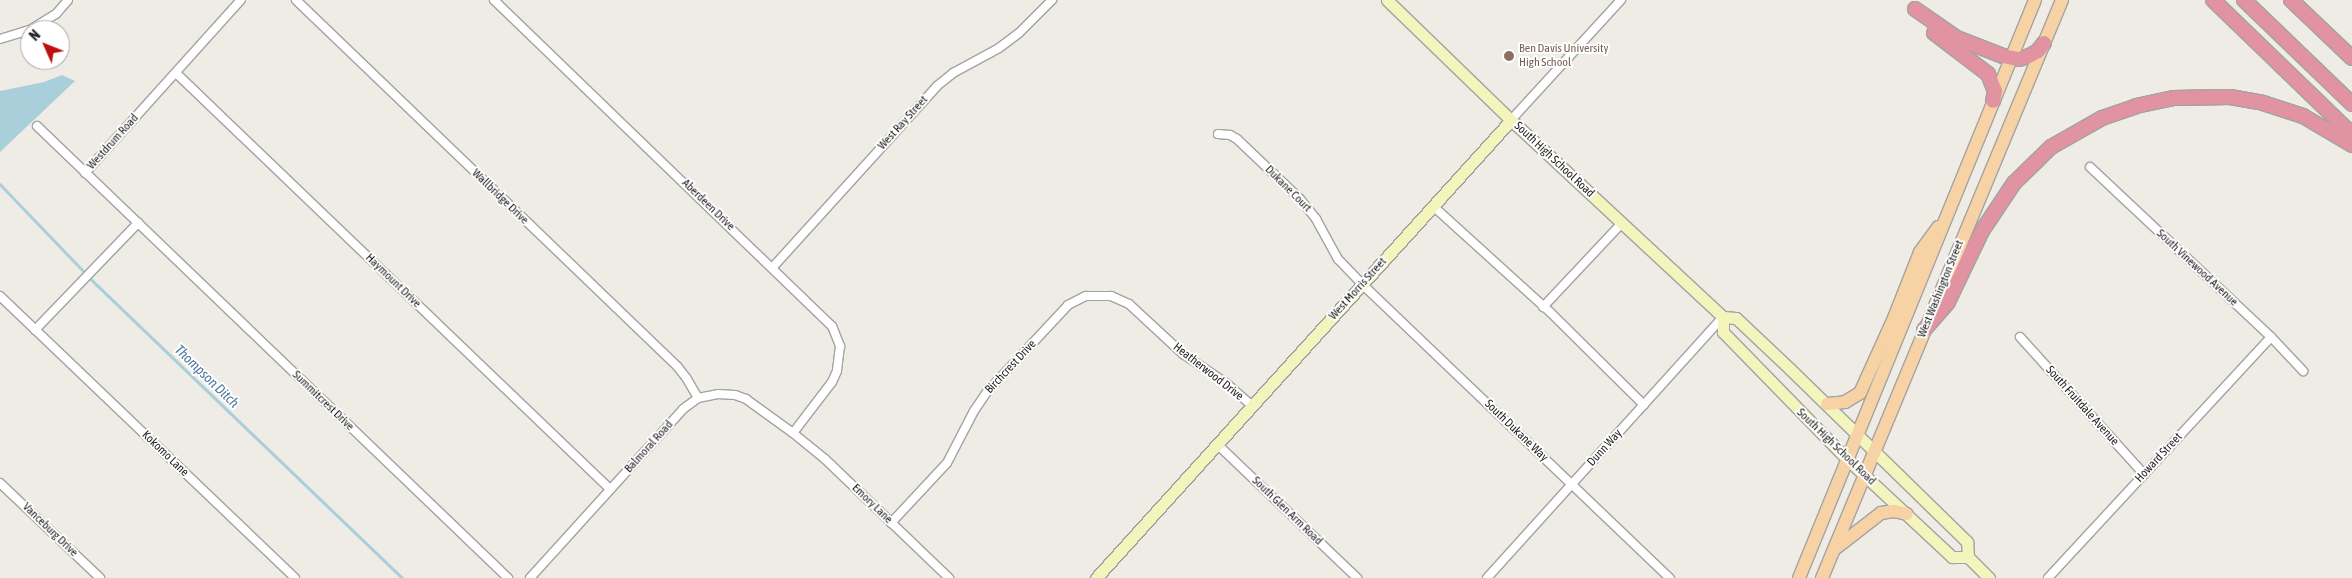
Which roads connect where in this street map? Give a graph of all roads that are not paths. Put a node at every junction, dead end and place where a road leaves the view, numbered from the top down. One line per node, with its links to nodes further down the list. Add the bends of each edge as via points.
1 (68, 0): 14 (street)
2 (241, 0): 20 (street, Westdrum Road)
3 (296, 0): 45 (street, Wallbridge Drive, via 676,366)
4 (494, 0): 34 (street, Aberdeen Drive)
5 (1052, 0): 34 (street, West Ray Street, via 999,48 953,73 937,86)
6 (1387, 0): 23 (street, South High School Road)
7 (2035, 0): 18 (main road, West Washington Street)
8 (2062, 0): 17 (main road, West Washington Street)
9 (2213, 0): 26 (highway)
10 (2244, 0): 22 (highway)
11 (2291, 0): 19 (highway)
12 (1617, 1): 23 (street, West Morris Street)
13 (1912, 4): 18 (highway, via 1969,44); 21 (highway, via 1925,24 1940,38 1988,74 1995,91)
14 (46, 20)
15 (20, 33): 16 (street)
16 (0, 39)
17 (2044, 43): 18 (highway, via 2029,56); 40 (main road, West Washington Street)
18 (2011, 58): 21 (main road, West Washington Street)
19 (2352, 58)
20 (176, 73): 29 (street, Westdrum Road); 58 (street, Haymount Drive)
21 (1993, 101): 31 (main road, West Washington Street)
22 (2352, 104)
23 (1512, 120): 30 (street, West Morris Street); 33 (street, South High School Road)
24 (37, 126): 29 (street)
25 (1218, 134): 35 (street, Dukane Court, via 1236,138 1303,202 1338,259)
26 (2352, 134)
27 (2352, 145): 40 (highway, via 2303,116 2263,103 2230,97 2174,98 2102,118 2051,147 2014,183 1982,231 1948,302)
28 (2090, 167): 41 (street, South Vinewood Avenue)
29 (85, 173): 32 (street, Westdrum Road)
30 (1433, 206): 35 (street, West Morris Street); 37 (street)
31 (1950, 211): 46 (main road, via 1920,252 1860,392 1845,402); 50 (main road, West Washington Street)
32 (138, 223): 39 (street); 65 (street, Summitcrest Drive)
33 (1622, 223): 37 (street); 38 (street, South High School Road)
34 (772, 267): 49 (street, Aberdeen Drive, via 827,319 840,346 839,367 832,382)
35 (1362, 284): 48 (street, West Morris Street); 57 (street, South Dukane Way)
36 (0, 296): 39 (street)
37 (1543, 306): 47 (street)
38 (1723, 317): 46 (street, South High School Road, via 1736,318); 47 (street, Dunn Way); 53 (street, South High School Road, via 1723,332)
39 (35, 330): 64 (street, Kokomo Lane)
40 (1924, 330): 52 (main road, West Washington Street)
41 (2271, 337): 44 (street, South Vinewood Avenue); 54 (street, Howard Street)
42 (1165, 338): 48 (street, Heatherwood Drive); 60 (street, Birchcrest Drive, via 1132,306 1115,297 1089,295 1071,303 987,392 947,463)
43 (2020, 338): 54 (street, South Fruitdale Avenue)
44 (2303, 371)
45 (698, 398): 49 (street, via 718,394 742,398); 58 (street, Balmoral Road, via 683,409)
46 (1827, 404): 50 (street, South High School Road)
47 (1644, 405): 57 (street, Dunn Way)
48 (1252, 406): 51 (street, West Morris Street)
49 (793, 433): 60 (street, Emory Lane)
50 (1858, 434): 52 (street, South High School Road); 53 (main road, West Washington Street)
51 (1217, 444): 68 (street, West Morris Street); 69 (street, South Glen Arm Road)
52 (1874, 451): 55 (main road, West Washington Street); 62 (street, South High School Road, via 1967,542)
53 (1848, 459): 55 (street, South High School Road); 72 (main road, West Washington Street)
54 (2144, 474): 75 (street, Howard Street)
55 (1865, 475): 59 (street, South High School Road); 61 (main road, West Washington Street)
56 (0, 483): 63 (street, Vanceburg Drive)
57 (1572, 484): 70 (street, Dunn Way); 71 (street, South Dukane Way)
58 (610, 489): 66 (street, Balmoral Road)
59 (1907, 514): 61 (main road, via 1890,510 1877,515); 62 (street, South High School Road, via 1952,557)
60 (891, 523): 67 (street, Emory Lane)
61 (1834, 550): 73 (main road, West Washington Street)
62 (1968, 557): 74 (street, South High School Road)
63 (100, 578)
64 (295, 578)
65 (508, 578)
66 (530, 578)
67 (949, 578)
68 (1096, 578)
69 (1357, 578)
70 (1487, 578)
71 (1670, 578)
72 (1799, 578)
73 (1822, 578)
74 (1989, 578)
75 (2048, 578)

